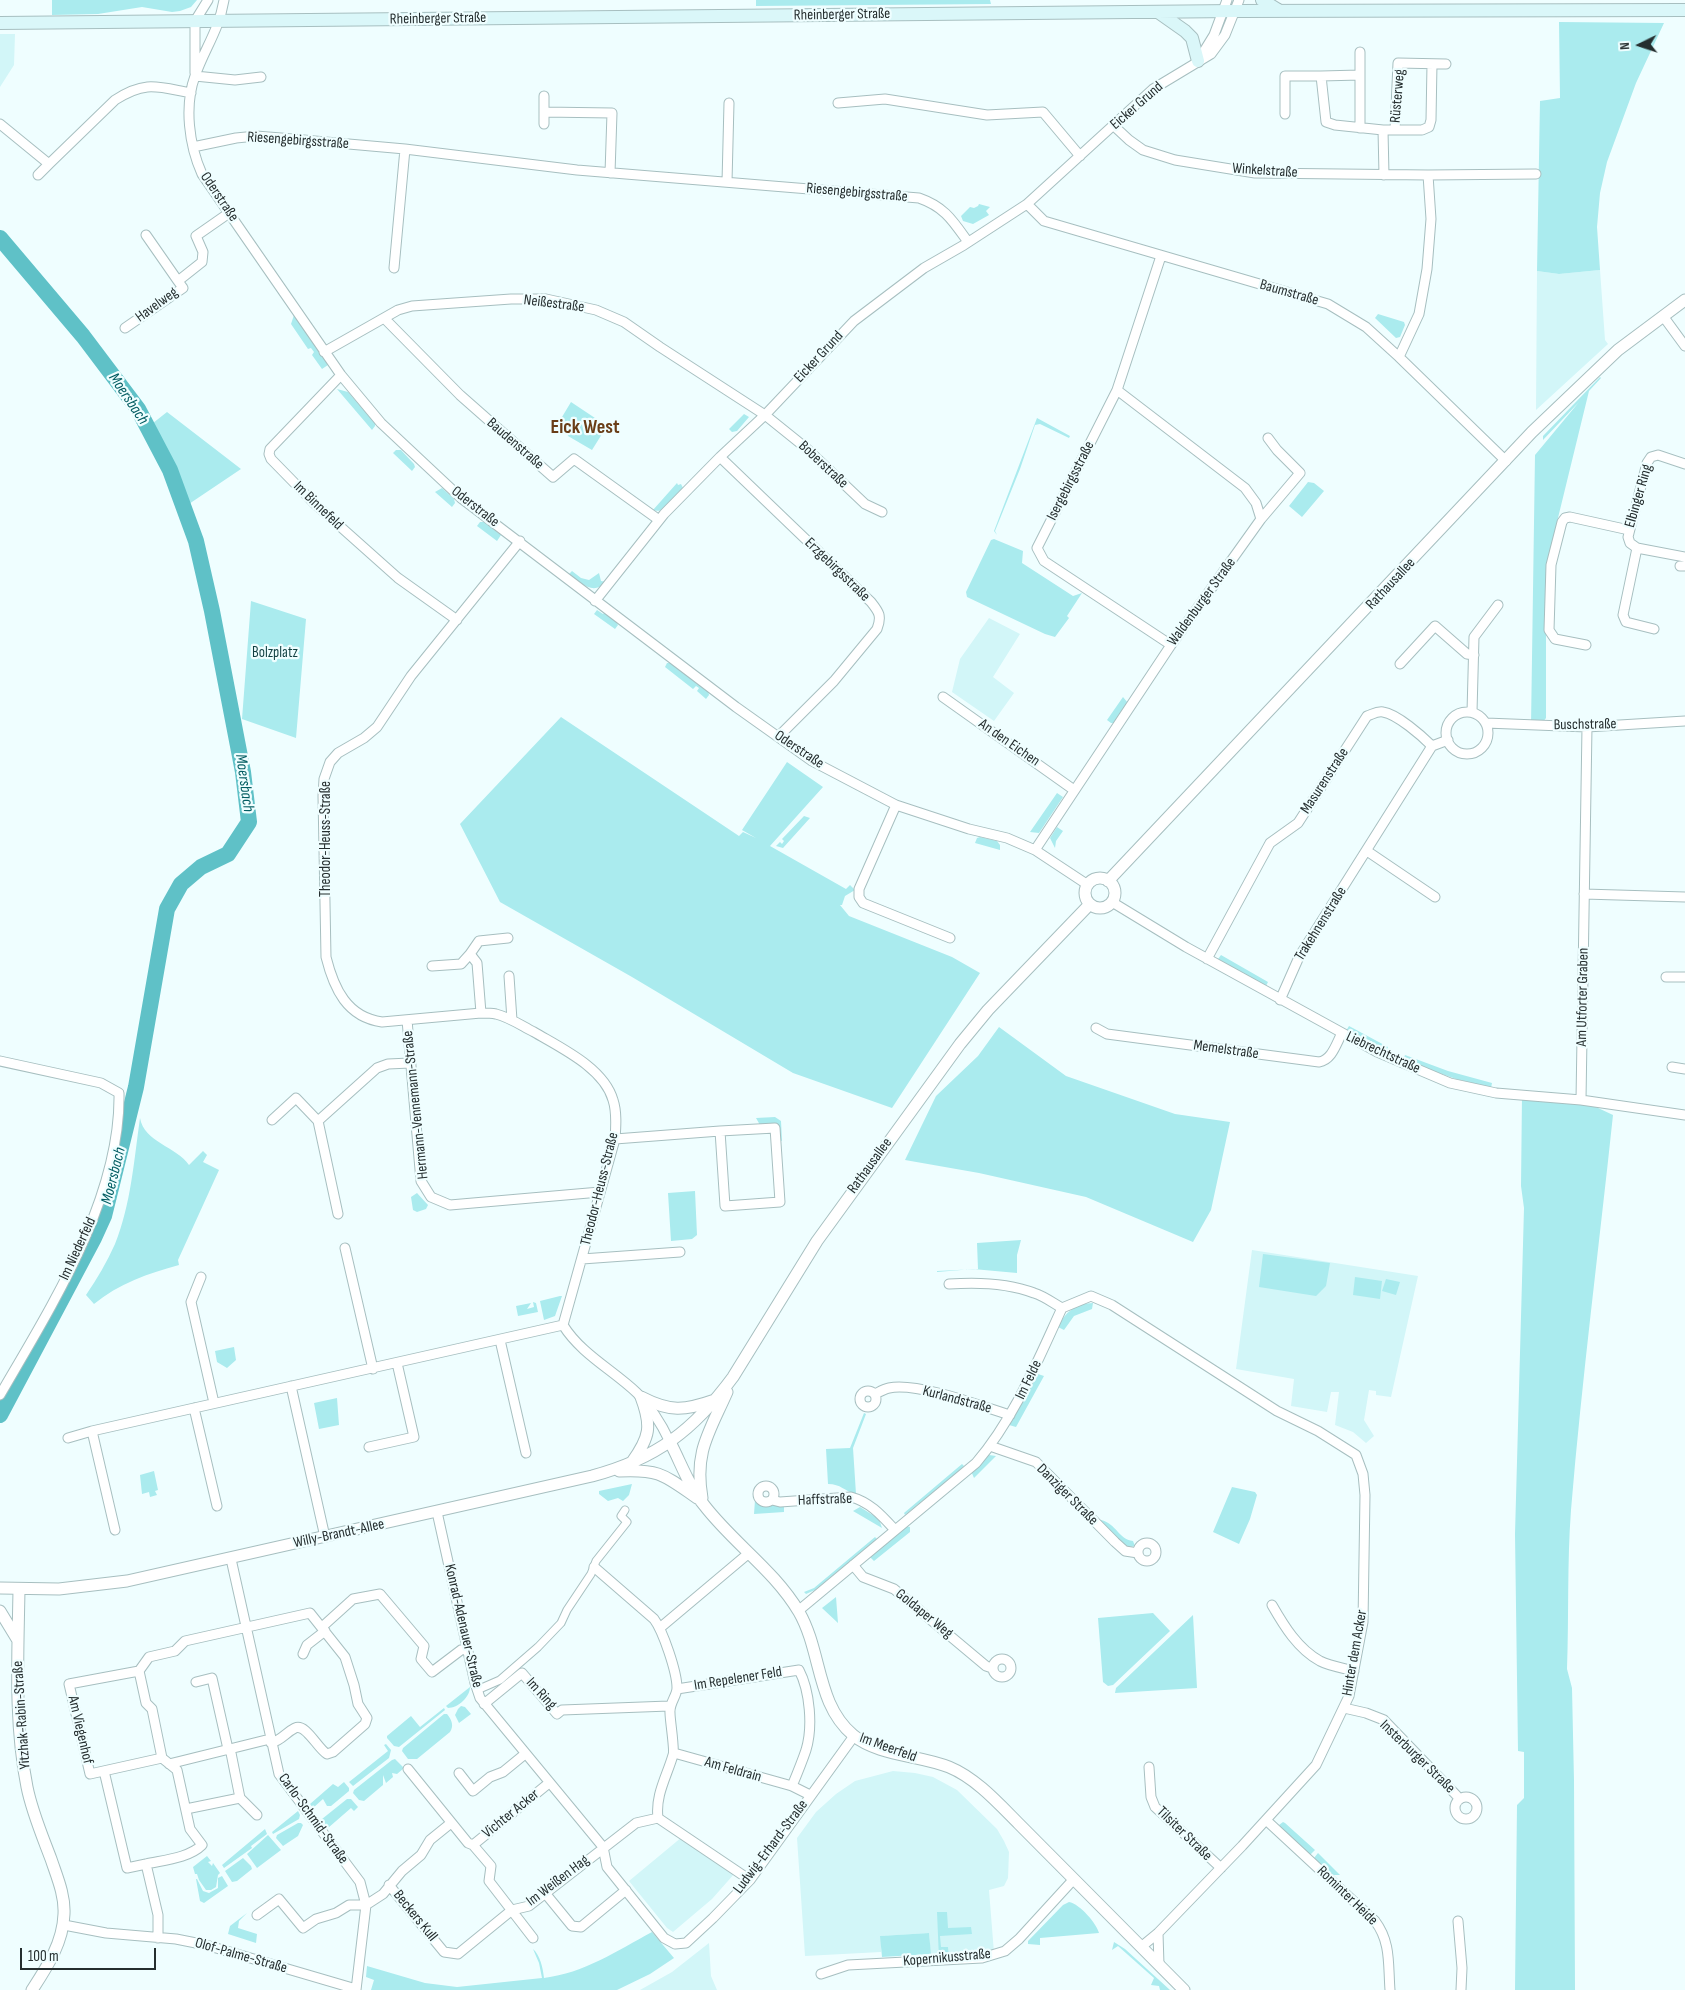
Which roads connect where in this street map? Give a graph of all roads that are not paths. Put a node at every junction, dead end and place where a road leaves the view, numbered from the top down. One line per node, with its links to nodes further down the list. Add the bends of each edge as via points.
1 (208, 0): 8 (street)
2 (224, 0): 9 (street, Oderstraße)
3 (1262, 0): 6 (main road)
4 (1231, 5): 6 (main road, Rheinberger Straße); 7 (main road, Rheinberger Straße); 12 (street, Eicker Grund, via 1225,35 1211,54)
5 (1685, 10): 6 (main road, Rheinberger Straße)
6 (1280, 11)
7 (1158, 12): 9 (main road, Rheinberger Straße); 12 (main road, via 1192,38)
8 (195, 21): 9 (main road, Rheinberger Straße); 10 (main road, Rheinberger Straße); 15 (street, Oderstraße)
9 (220, 21): 15 (street, Oderstraße)
10 (0, 23)
11 (1360, 52): 18 (street)
12 (1198, 61): 27 (street, Eicker Grund, via 1153,89)
13 (1432, 64): 14 (street, Rüsterweg); 30 (street, Rüsterweg, via 1429,127); 30 (street, Rüsterweg, via 1398,63)
14 (1446, 64)
15 (195, 76): 16 (street, via 235,80); 19 (street, Oderstraße)
16 (261, 76)
17 (1321, 76): 18 (street); 24 (street, via 1286,76); 28 (street, Rüsterweg, via 1326,122)
18 (1360, 76): 28 (street)
19 (191, 93): 31 (street, Oderstraße); 34 (street, via 152,86 125,94)
20 (544, 96): 23 (street)
21 (729, 103): 40 (street)
22 (838, 103): 33 (street, via 885,99 987,115 1043,112)
23 (544, 112): 26 (street); 35 (street, via 612,113)
24 (1285, 114)
25 (0, 124): 34 (street)
26 (544, 124)
27 (1114, 126): 33 (street, Eicker Grund); 38 (street, Winkelstraße, via 1143,150 1175,160 1255,173)
28 (1360, 128): 29 (street, Rüsterweg)
29 (1383, 130): 30 (street, Rüsterweg); 38 (street, Rüsterweg)
30 (1395, 130)
31 (193, 147): 32 (street, Riesengebirgsstraße, via 256,136); 42 (street, Oderstraße, via 202,174)
32 (405, 149): 35 (street, Riesengebirgsstraße); 46 (street)
33 (1080, 156): 41 (street, Eicker Grund)
34 (49, 164): 37 (street)
35 (610, 173): 40 (street, Riesengebirgsstraße)
36 (1536, 174): 39 (street, Winkelstraße)
37 (38, 175)
38 (1384, 175): 39 (street, Winkelstraße)
39 (1428, 175): 54 (street, via 1431,219 1419,314)
40 (727, 182): 44 (street, Riesengebirgsstraße, via 919,198 942,209)
41 (1026, 204): 44 (street, Eicker Grund); 45 (street, Baumstraße, via 1044,221)
42 (229, 213): 47 (street, Havelweg, via 196,236 203,252 202,262); 53 (street, Oderstraße)
43 (146, 235): 47 (street, Havelweg)
44 (968, 242): 57 (street, Eicker Grund, via 924,268 854,321)
45 (1161, 256): 54 (street, Baumstraße, via 1328,304 1366,327); 56 (street, Isergebirgsstraße)
46 (394, 268)
47 (178, 281): 51 (street, Havelweg, via 183,288)
48 (1685, 300): 49 (street, Rathausallee)
49 (1663, 316): 52 (street); 60 (street, Rathausallee, via 1618,350)
50 (384, 318): 53 (street, Neißestraße); 57 (street, Neißestraße, via 412,306 511,299 546,300 596,310 624,322); 64 (street, Baudenstraße, via 460,396 553,477 574,459)
51 (125, 328)
52 (1685, 346)
53 (324, 352): 55 (street, Oderstraße)
54 (1399, 357): 60 (street, Baumstraße)
55 (341, 375): 66 (street, Oderstraße, via 381,423 420,461 461,498); 71 (street, Im Binnefeld, via 270,450 270,459 391,572)
56 (1117, 390): 63 (street, via 1245,488 1256,503); 73 (street, Isergebirgsstraße, via 1037,548 1044,562)
57 (765, 415): 59 (street, Eicker Grund); 62 (street, Boberstraße, via 806,448 865,504)
58 (1268, 438): 63 (street, Waldenburger Straße, via 1300,473)
59 (720, 457): 64 (street, Eicker Grund); 82 (street, Erzgebirgsstraße, via 871,602 881,616 877,629 834,681)
60 (1506, 461): 89 (street, Rathausallee)
61 (1685, 464): 65 (street, Elbinger Ring, via 1651,457)
62 (882, 512)
63 (1261, 519): 73 (street, Waldenburger Straße)
64 (659, 520): 69 (street, Eicker Grund)
65 (1629, 530): 67 (street, Elbinger Ring, via 1630,543); 74 (street, via 1570,517 1562,522 1551,565 1549,630 1555,639)
66 (520, 542): 69 (street, Oderstraße); 71 (street, Theodor-Heuss-Straße)
67 (1637, 548): 68 (street, Elbinger Ring); 72 (street, via 1623,615 1626,622)
68 (1685, 557)
69 (595, 601): 82 (street, Oderstraße)
70 (1498, 605): 75 (street, via 1474,637)
71 (457, 620): 106 (street, Theodor-Heuss-Straße, via 410,676 377,727 338,753 330,762 324,779 326,957 332,978 353,1010 368,1020)
72 (1654, 629)
73 (1171, 645): 85 (street, Waldenburger Straße)
74 (1586, 645)
75 (1474, 655): 76 (street, via 1467,654 1435,626); 78 (street)
76 (1400, 664)
77 (943, 697): 85 (street, An den Eichen)
78 (1472, 712): 80 (street); 83 (street, via 1464,712 1451,719 1446,733)
79 (1685, 721): 81 (street, Buschstraße)
80 (1486, 723): 81 (street, Buschstraße); 83 (street, via 1488,736 1476,752 1469,754 1456,750)
81 (1587, 727): 91 (street, Am Utforter Graben)
82 (779, 736): 86 (street, Oderstraße, via 812,761)
83 (1448, 740): 84 (street)
84 (1432, 746): 88 (street, Trakehnenstraße); 99 (street, Masurenstraße, via 1419,733 1384,712 1368,716 1298,823 1270,843)
85 (1074, 790): 87 (street, Waldenburger Straße)
86 (896, 805): 87 (street, Oderstraße, via 1007,838); 97 (street, via 859,889 859,897 863,903)
87 (1035, 850): 90 (street, Oderstraße)
88 (1367, 851): 92 (street); 104 (street, Trakehnenstraße, via 1299,957)
89 (1108, 881): 90 (street, via 1097,879); 94 (street, via 1114,891)
90 (1088, 885): 95 (street, via 1085,893)
91 (1584, 894): 93 (street); 114 (street, Am Utforter Graben)
92 (1435, 897)
93 (1685, 897)
94 (1112, 902): 95 (street, via 1100,908); 99 (street, Liebrechtstraße)
95 (1090, 904): 132 (street, Rathausallee, via 988,1010 960,1044 817,1241)
96 (508, 938): 98 (street, via 479,941)
97 (950, 938)
98 (470, 954): 100 (street, via 461,964); 105 (street, via 477,963)
99 (1207, 959): 104 (street, Liebrechtstraße)
100 (432, 966)
101 (509, 976): 107 (street)
102 (1666, 977): 103 (street)
103 (1685, 977)
104 (1280, 1000): 109 (street, Liebrechtstraße)
105 (481, 1013): 106 (street, Theodor-Heuss-Straße); 107 (street, Theodor-Heuss-Straße)
106 (407, 1020): 111 (street, Hermann-Vennemann-Straße)
107 (512, 1020): 119 (street, Theodor-Heuss-Straße, via 570,1052 595,1073 613,1100)
108 (1096, 1028): 109 (street, Memelstraße, via 1107,1034 1318,1062 1330,1055)
109 (1342, 1033): 114 (street, Liebrechtstraße, via 1377,1052 1450,1083 1496,1093)
110 (0, 1061): 135 (street, Im Niederfeld, via 101,1083 119,1093 119,1109 110,1166 92,1223 39,1328)
111 (410, 1063): 117 (street, via 377,1068); 120 (street, Hermann-Vennemann-Straße, via 421,1181 431,1197 450,1206)
112 (1672, 1067): 113 (street)
113 (1685, 1069)
114 (1581, 1100): 115 (street, Liebrechtstraße)
115 (1685, 1114)
116 (272, 1120): 117 (street, via 296,1098)
117 (318, 1121): 121 (street)
118 (720, 1131): 118 (street, via 725,1206 780,1202 775,1128); 119 (street)
119 (616, 1138): 120 (street, Theodor-Heuss-Straße)
120 (600, 1192): 124 (street, Theodor-Heuss-Straße)
121 (338, 1214)
122 (345, 1248): 131 (street)
123 (680, 1252): 124 (street, Theodor-Heuss-Straße)
124 (582, 1259): 128 (street, Theodor-Heuss-Straße)
125 (201, 1277): 138 (street, via 191,1302)
126 (949, 1284): 127 (street, via 974,1282 1035,1293)
127 (1062, 1308): 140 (street, Im Felde); 175 (street, Hinter dem Acker, via 1091,1296 1112,1305 1277,1411 1356,1455 1365,1495 1363,1622)
128 (563, 1325): 129 (street); 136 (street, via 570,1337)
129 (500, 1340): 130 (street); 146 (street)
130 (397, 1363): 131 (street); 145 (street, via 414,1437)
131 (372, 1369): 133 (street)
132 (733, 1377): 137 (street, Rathausallee); 150 (street, via 702,1452 699,1472)
133 (291, 1386): 138 (street); 156 (street)
134 (875, 1394): 140 (street, Kurlandstraße, via 890,1388 927,1389)
135 (0, 1396)
136 (641, 1397): 137 (street, via 666,1408 677,1409); 143 (street, via 657,1416); 147 (street, via 648,1433)
137 (716, 1399): 143 (street, Rathausallee, via 693,1424)
138 (214, 1403): 139 (street)
139 (194, 1408): 141 (street); 151 (street)
140 (1010, 1415): 144 (street, Im Felde)
141 (92, 1431): 142 (street); 154 (street)
142 (68, 1438)
143 (670, 1442): 147 (street, Willy-Brandt-Allee); 150 (street, Im Meerfeld)
144 (990, 1446): 155 (street, Im Felde, via 976,1463); 158 (street, Danziger Straße, via 1036,1462 1115,1542 1125,1550)
145 (369, 1447)
146 (526, 1453)
147 (632, 1463): 148 (street, Willy-Brandt-Allee)
148 (608, 1472): 150 (street, via 658,1472); 153 (street, Willy-Brandt-Allee)
149 (772, 1500): 155 (street, Haffstraße, via 851,1497 862,1500 878,1512)
150 (702, 1503): 157 (street, Im Meerfeld)
151 (216, 1506)
152 (625, 1510): 161 (street, via 621,1516 627,1522)
153 (437, 1512): 156 (street, Willy-Brandt-Allee); 171 (street, Konrad-Adenauer-Straße)
154 (115, 1530)
155 (895, 1530): 160 (street, Im Felde)
156 (325, 1537): 159 (street, Willy-Brandt-Allee)
157 (749, 1552): 166 (street, Im Meerfeld); 168 (street)
158 (1138, 1553)
159 (231, 1559): 163 (street, Willy-Brandt-Allee, via 108,1584); 167 (street, Carlo-Schmid-Straße)
160 (853, 1565): 166 (street, Im Felde); 173 (street, Goldaper Weg, via 863,1577 894,1589)
161 (594, 1567): 168 (street); 178 (street, via 561,1623 500,1680)
162 (0, 1588): 163 (street, Willy-Brandt-Allee)
163 (19, 1589): 170 (street, Yitzhak-Rabin-Straße)
164 (1272, 1605): 175 (street, via 1303,1648 1320,1661)
165 (0, 1611): 170 (street)
166 (798, 1611): 182 (street, Im Meerfeld, via 809,1633 830,1706)
167 (246, 1627): 169 (street, via 310,1613); 174 (street, via 185,1641 175,1651 149,1657); 183 (street, Carlo-Schmid-Straße)
168 (661, 1627): 177 (street)
169 (324, 1629): 171 (street, via 353,1599 380,1594 424,1646 421,1659 432,1672); 172 (street, via 307,1645); 183 (street, via 345,1657 358,1704 367,1718 365,1724 327,1754 299,1727 281,1740)
170 (18, 1640): 215 (street, Yitzhak-Rabin-Straße, via 19,1722 24,1767 30,1801 61,1890)
171 (467, 1649): 178 (street, Konrad-Adenauer-Straße)
172 (303, 1654)
173 (992, 1668)
174 (139, 1671): 187 (street); 190 (street, Am Viegenhof, via 69,1684 90,1774)
175 (1354, 1671): 181 (street, Hinter dem Acker)
176 (196, 1682): 184 (street, via 212,1678)
177 (677, 1688): 180 (street); 193 (street, Im Repelener Feld, via 799,1670 808,1690 810,1714 807,1748)
178 (477, 1690): 179 (street, Konrad-Adenauer-Straße)
179 (484, 1704): 180 (street, Im Ring, via 522,1673 557,1714 562,1710); 186 (street, Konrad-Adenauer-Straße)
180 (669, 1706): 185 (street)
181 (1344, 1708): 196 (street, Insterburger Straße, via 1384,1720); 200 (street, Hinter dem Acker, via 1316,1765)
182 (854, 1736): 194 (street, Ludwig-Erhard-Straße); 207 (street, Im Meerfeld, via 888,1751 951,1768 967,1777)
183 (271, 1741): 184 (street, Am Viegenhof); 211 (street, Carlo-Schmid-Straße, via 276,1767 283,1781 360,1882)
184 (229, 1749): 187 (street, Am Viegenhof); 195 (street)
185 (674, 1753): 193 (street, Am Feldrain); 199 (street, via 656,1804)
186 (525, 1754): 191 (street, via 474,1791); 192 (street, Konrad-Adenauer-Straße)
187 (166, 1761): 190 (street, Am Viegenhof); 197 (street, via 177,1770)
188 (1149, 1768): 205 (street, Tilsiter Straße, via 1150,1797 1155,1807)
189 (408, 1769): 201 (street)
190 (104, 1771): 204 (street, Am Viegenhof, via 127,1868)
191 (459, 1773)
192 (549, 1783): 202 (street, Vichter Acker); 203 (street, Konrad-Adenauer-Straße)
193 (792, 1786): 194 (street, Am Feldrain)
194 (810, 1795): 206 (street, Ludwig-Erhard-Straße)
195 (240, 1798): 197 (street); 198 (street)
196 (1460, 1799)
197 (186, 1809): 204 (street, via 190,1828 202,1845 189,1854)
198 (257, 1815)
199 (658, 1818): 203 (street, Im Weißen Hag, via 636,1822); 206 (street)
200 (1266, 1820): 205 (street, Hinter dem Acker); 226 (street, Rominter Heide, via 1382,1930 1386,1939)
201 (451, 1823): 202 (street, via 468,1843); 208 (street, via 430,1840 421,1855)
202 (474, 1845): 212 (street, via 491,1866 490,1881)
203 (602, 1847): 209 (street, Konrad-Adenauer-Straße, via 607,1867); 210 (street, Im Weißen Hag)
204 (146, 1864): 217 (street, via 158,1915)
205 (1220, 1868): 216 (street, Hinter dem Acker)
206 (750, 1880): 219 (street, Ludwig-Erhard-Straße, via 686,1943)
207 (1073, 1880): 220 (street, Im Meerfeld); 222 (street, Kopernikusstraße, via 1019,1939 1000,1953 982,1958 848,1965)
208 (389, 1885): 211 (street, via 383,1894); 212 (street, Beckers Kull, via 444,1952 458,1954)
209 (626, 1890): 210 (street, via 580,1927 572,1926); 219 (street, Konrad-Adenauer-Straße, via 664,1938)
210 (545, 1893): 212 (street, Im Weißen Hag, via 529,1906)
211 (366, 1906): 213 (street, via 349,1905 303,1928 279,1899); 223 (street, Carlo-Schmid-Straße)
212 (512, 1910): 218 (street)
213 (257, 1915)
214 (1458, 1921): 227 (street)
215 (64, 1925): 217 (street, Olof-Palme-Straße); 224 (street, via 50,1962)
216 (1158, 1932): 220 (street, Hinter dem Acker); 221 (street)
217 (158, 1938): 223 (street, Olof-Palme-Straße, via 206,1945)
218 (534, 1938)
219 (675, 1944)
220 (1141, 1947): 221 (street, Im Meerfeld)
221 (1159, 1965): 225 (street, Im Meerfeld)
222 (821, 1974)
223 (356, 1989)
224 (32, 1990)
225 (1184, 1990)
226 (1390, 1990)
227 (1461, 1990)

